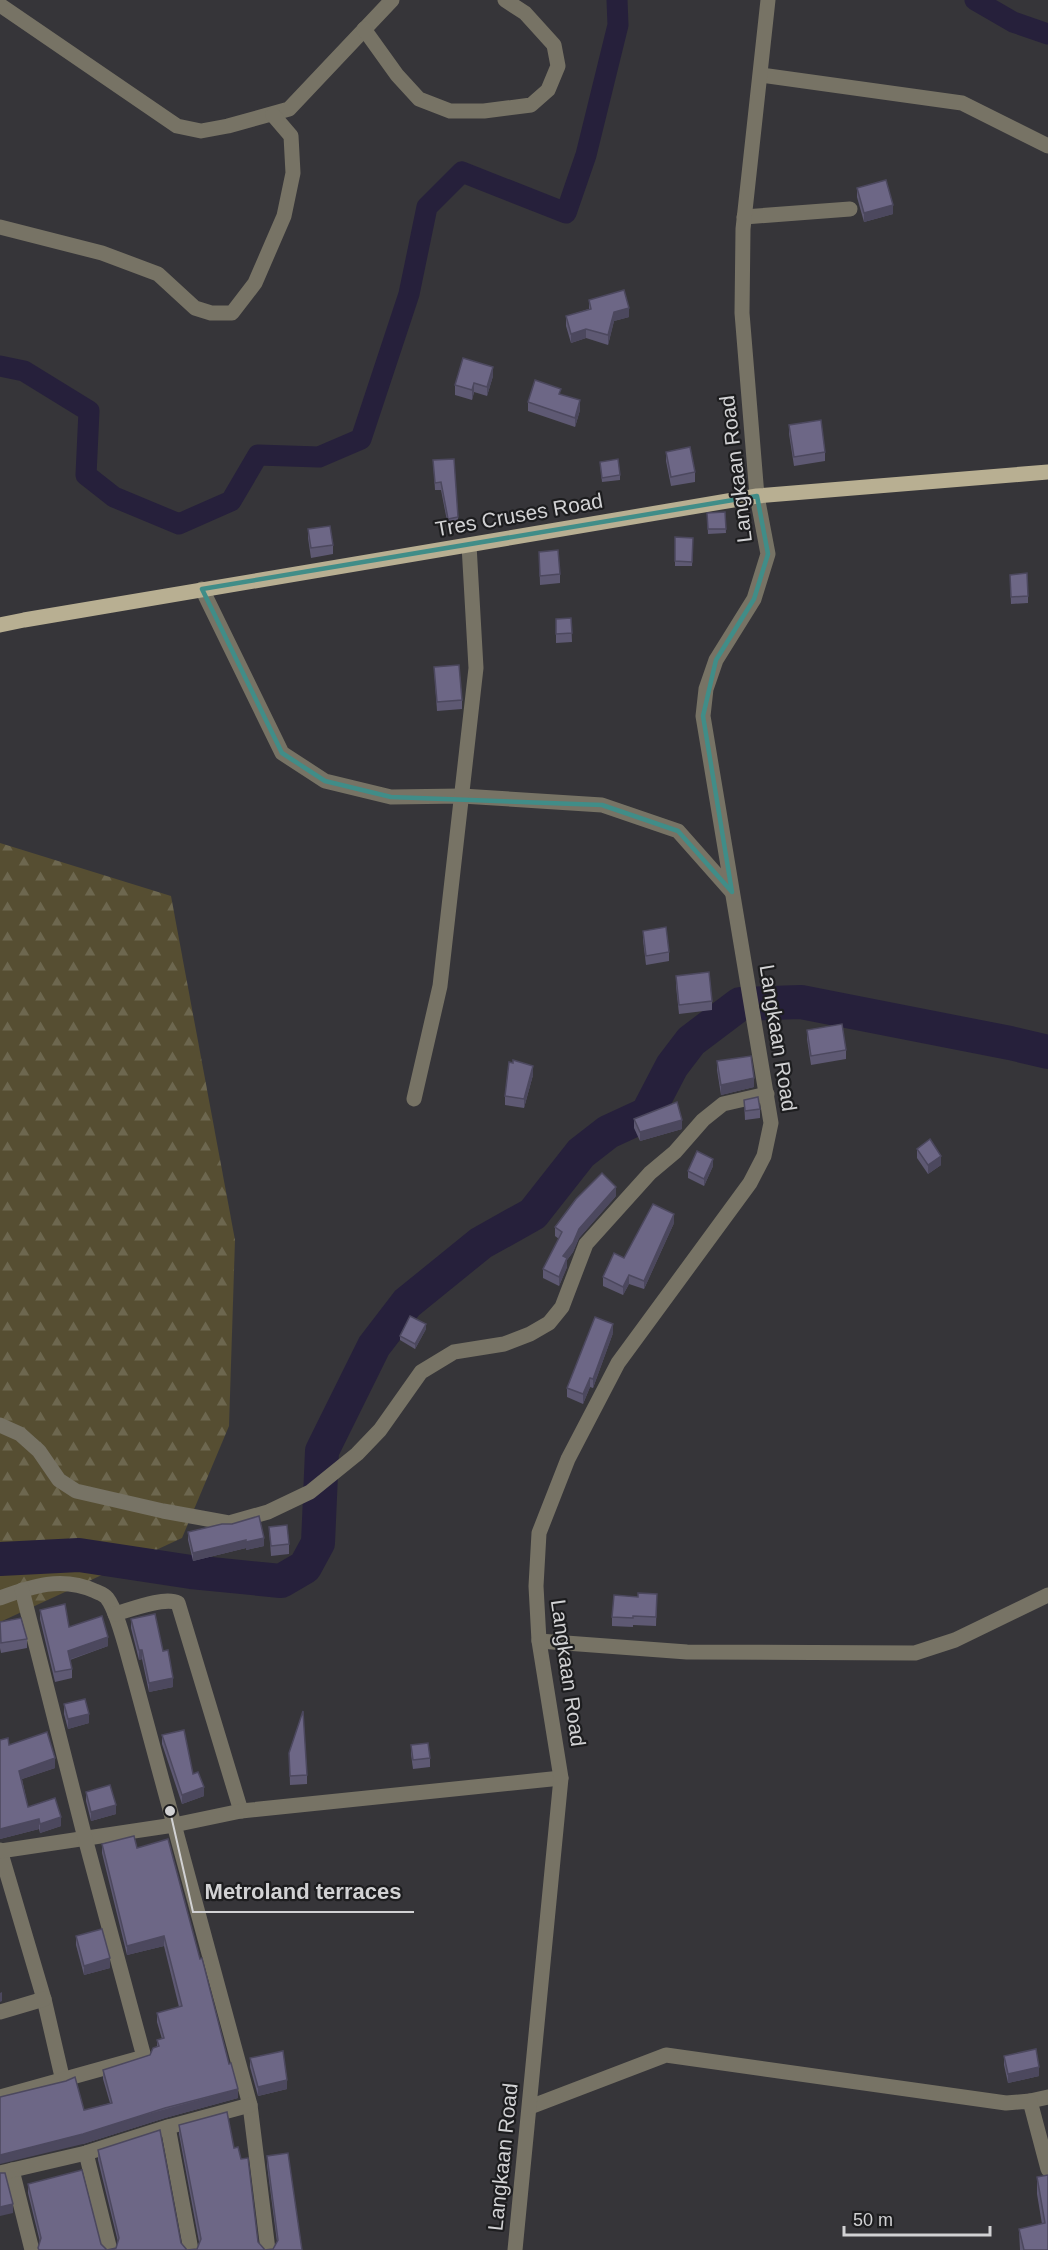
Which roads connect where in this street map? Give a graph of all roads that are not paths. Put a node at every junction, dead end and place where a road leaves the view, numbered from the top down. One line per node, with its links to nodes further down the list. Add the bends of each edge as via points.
1 (392, 0): 5 (street)
2 (505, 0): 5 (street, via 525,13 554,45 558,66 548,90 531,105 450,111 419,99)
3 (768, 0): 6 (street, Langkaan Road)
4 (0, 5): 7 (street, via 177,126 201,131)
5 (364, 29): 7 (street, via 289,109)
6 (761, 75): 8 (street, via 962,103); 10 (street, Langkaan Road)
7 (273, 115): 11 (street, via 291,136 293,173 284,216 255,283 232,314 195,308 158,274 102,254)
8 (1048, 146)
9 (850, 209): 10 (street)
10 (744, 217): 13 (street, Langkaan Road, via 742,313)
11 (0, 227)
12 (1048, 472): 13 (main road, Tres Cruses Road)
13 (757, 496): 14 (main road, Tres Cruses Road); 18 (street, Langkaan Road, via 768,554 754,599 716,660 703,716)
14 (469, 545): 15 (main road, Tres Cruses Road); 17 (street, via 476,668)
15 (202, 590): 16 (main road, Tres Cruses Road); 17 (street, via 282,753 325,781 391,797)
16 (0, 626)
17 (462, 796): 18 (street, via 602,805 633,815 678,831); 20 (street, via 440,986)
18 (732, 892): 19 (street, Langkaan Road)
19 (767, 1094): 21 (street, via 723,1104 650,1173 586,1244 562,1307 549,1323 504,1344 454,1352 421,1372 380,1430 357,1454 310,1492 268,1512 229,1523 76,1491 58,1480 39,1451); 26 (street, Langkaan Road, via 771,1123 764,1156 750,1183 618,1363 568,1459 539,1533)
20 (414, 1099)
21 (0, 1425)
22 (22, 1590): 24 (street); 25 (street, via 65,1582 106,1596); 30 (street)
23 (1048, 1596): 26 (street, via 955,1640 915,1653 687,1652)
24 (0, 1598)
25 (114, 1614): 28 (street, via 161,1601 178,1603); 29 (street)
26 (539, 1641): 27 (street, Langkaan Road)
27 (561, 1778): 28 (street); 39 (street, Langkaan Road)
28 (241, 1811): 29 (street)
29 (174, 1825): 30 (street); 38 (street)
30 (85, 1838): 31 (street); 34 (street, via 144,2057)
31 (0, 1850): 32 (street)
32 (44, 1999): 33 (street); 34 (street)
33 (0, 2012)
34 (63, 2081): 35 (street)
35 (0, 2097)
36 (1048, 2097): 37 (street)
37 (1030, 2101): 39 (street, via 1006,2103 666,2055); 42 (street)
38 (250, 2105): 40 (street); 47 (street)
39 (530, 2107): 48 (street, Langkaan Road)
40 (168, 2127): 41 (street); 46 (street)
41 (86, 2153): 43 (street); 45 (street)
42 (1048, 2169)
43 (6, 2172): 44 (street)
44 (32, 2250)
45 (110, 2250)
46 (191, 2250)
47 (268, 2250)
48 (514, 2250)

